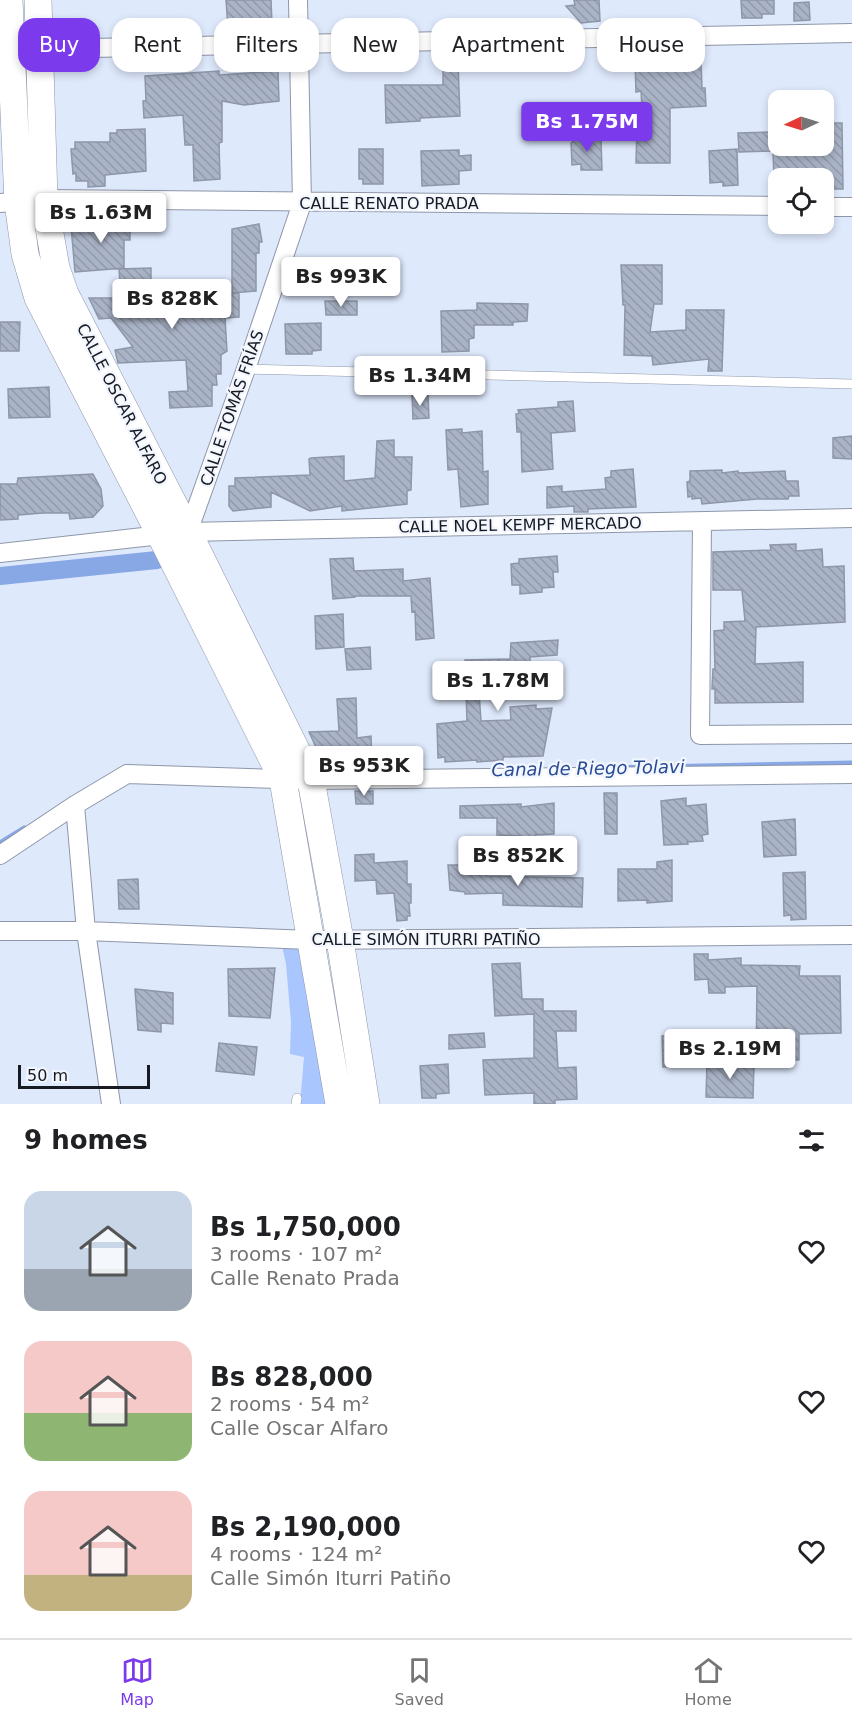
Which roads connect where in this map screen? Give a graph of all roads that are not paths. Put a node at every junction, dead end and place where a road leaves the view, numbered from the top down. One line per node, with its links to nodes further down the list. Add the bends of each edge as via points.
1 (9, 0): 13 (main road, CALLE OSCAR ALFARO)
2 (38, 0): 4 (main road, CALLE OSCAR ALFARO)
3 (298, 0): 5 (street, CALLE TOMÁS FRÍAS)
4 (39, 18)
5 (299, 18)
6 (852, 33): 7 (street)
7 (319, 43)
8 (214, 45): 9 (street)
9 (100, 48)
10 (41, 72): 12 (main road, CALLE OSCAR ALFARO)
11 (300, 72): 14 (street, CALLE TOMÁS FRÍAS)
12 (44, 199): 13 (street, CALLE RENATO PRADA); 14 (street, CALLE RENATO PRADA); 22 (main road, CALLE OSCAR ALFARO, via 64,294)
13 (9, 202): 23 (main road, CALLE OSCAR ALFARO, via 38,298)
14 (302, 202): 15 (street, CALLE RENATO PRADA); 18 (street, CALLE TOMÁS FRÍAS)
15 (768, 206)
16 (834, 207): 17 (street)
17 (852, 207)
18 (246, 369): 19 (lane); 22 (street, CALLE TOMÁS FRÍAS)
19 (852, 384)
20 (852, 518): 21 (street, CALLE NOEL KEMPF MERCADO)
21 (702, 522): 22 (street, CALLE NOEL KEMPF MERCADO); 25 (street, via 700,735)
22 (188, 532): 23 (street, CALLE NOEL KEMPF MERCADO); 28 (main road, CALLE OSCAR ALFARO)
23 (160, 534): 24 (street, CALLE NOEL KEMPF MERCADO); 27 (main road, CALLE OSCAR ALFARO)
24 (0, 553)
25 (852, 734)
26 (852, 774): 28 (street)
27 (283, 780): 28 (street); 29 (street, via 127,774); 34 (main road, CALLE OSCAR ALFARO)
28 (311, 780): 35 (main road, CALLE OSCAR ALFARO)
29 (75, 805): 30 (street); 32 (street)
30 (0, 855)
31 (0, 931): 32 (street, CALLE SIMÓN ITURRI PATIÑO)
32 (86, 931): 34 (street, CALLE SIMÓN ITURRI PATIÑO); 36 (street)
33 (852, 935): 35 (street, CALLE SIMÓN ITURRI PATIÑO)
34 (310, 940): 35 (street, CALLE SIMÓN ITURRI PATIÑO); 37 (main road, CALLE OSCAR ALFARO)
35 (340, 940): 38 (main road, CALLE OSCAR ALFARO)
36 (111, 1104)
37 (339, 1104)
38 (366, 1104)

